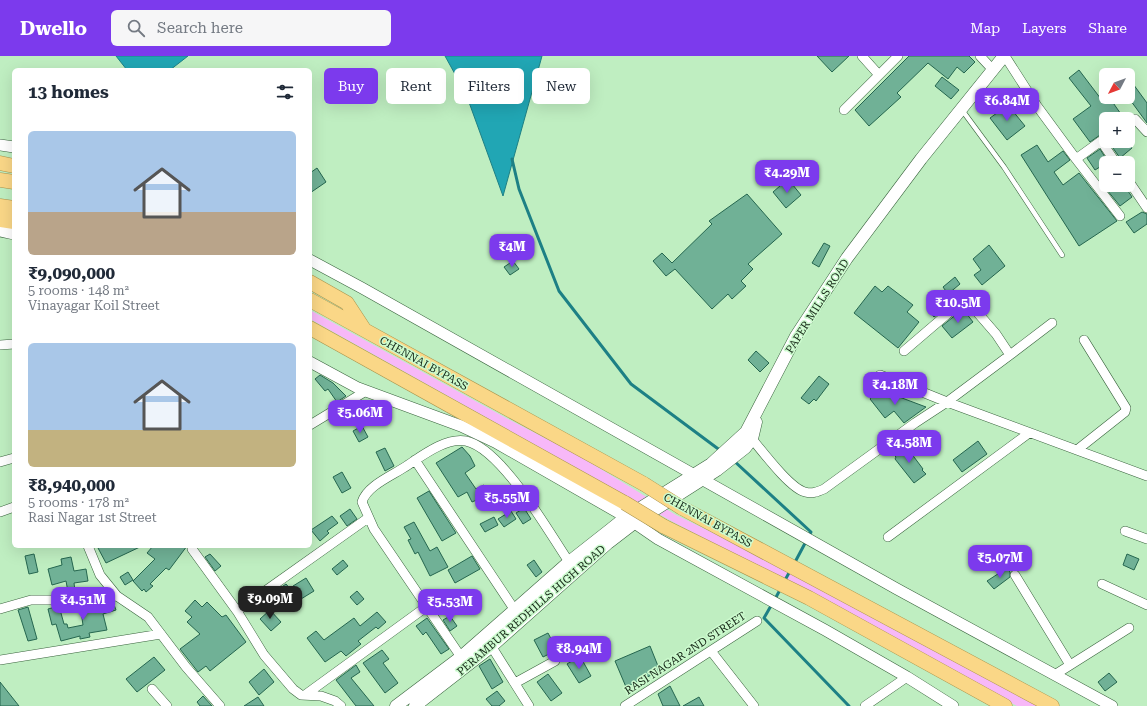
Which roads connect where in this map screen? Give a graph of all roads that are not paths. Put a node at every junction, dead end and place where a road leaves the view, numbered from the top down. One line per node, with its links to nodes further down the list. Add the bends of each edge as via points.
1 (862, 56): 6 (street)
2 (898, 56): 6 (street)
3 (980, 56): 5 (street)
4 (1005, 56): 5 (main road, PAPER MILLS ROAD); 14 (street)
5 (993, 70): 7 (main road, PAPER MILLS ROAD)
6 (879, 75): 8 (street)
7 (961, 109): 28 (lane, via 1004,167); 48 (main road, PAPER MILLS ROAD, via 847,258 796,336)
8 (844, 110)
9 (1135, 119): 10 (street)
10 (1147, 132)
11 (1099, 143): 14 (street)
12 (0, 145): 13 (street)
13 (12, 147)
14 (1076, 159): 23 (street)
15 (0, 163): 16 (highway)
16 (12, 166)
17 (0, 180): 18 (highway)
18 (12, 182)
19 (1135, 190): 22 (street)
20 (0, 206): 21 (highway)
21 (12, 208)
22 (1147, 208)
23 (1120, 216)
24 (0, 220): 25 (highway)
25 (12, 222)
26 (0, 231): 27 (street)
27 (12, 234)
28 (1062, 255)
29 (312, 261): 54 (street)
30 (312, 283): 34 (highway, via 347,303)
31 (312, 301): 34 (highway, CHENNAI BYPASS)
32 (1052, 323): 41 (street)
33 (312, 329): 38 (highway)
34 (365, 331): 100 (highway, CHENNAI BYPASS, bridge, via 644,484 682,508)
35 (312, 337): 38 (highway)
36 (1084, 340): 49 (street, via 1126,408 1125,412)
37 (12, 344): 39 (street)
38 (337, 344): 57 (highway, CHENNAI BYPASS)
39 (0, 345)
40 (904, 351): 41 (street, via 965,301 996,334)
41 (1010, 355): 45 (street)
42 (312, 363): 44 (street)
43 (880, 375): 45 (street)
44 (366, 391): 46 (street); 57 (street, via 461,426)
45 (947, 402): 47 (street); 48 (street, via 815,493 799,490)
46 (312, 424)
47 (1029, 433): 49 (street); 60 (street)
48 (746, 439): 54 (main road)
49 (1077, 450): 53 (street)
50 (12, 459): 52 (street)
51 (415, 460): 58 (street, via 377,485 364,497 362,502); 64 (street, via 454,441 465,441 480,446 512,478); 71 (street)
52 (0, 462)
53 (1147, 476)
54 (702, 480): 57 (main road); 83 (street)
55 (12, 508): 56 (street)
56 (0, 512)
57 (629, 514): 64 (main road, PERAMBUR REDHILLS HIGH ROAD); 77 (main road, PERAMBUR REDHILLS HIGH ROAD, via 608,543); 84 (street, via 658,539); 99 (highway, CHENNAI BYPASS, bridge, via 664,526 809,598)
58 (368, 518): 69 (street); 72 (street)
59 (1125, 531): 61 (street)
60 (888, 536)
61 (1147, 539)
62 (89, 548): 67 (street, via 100,575)
63 (192, 549): 72 (street)
64 (569, 562): 71 (main road, PERAMBUR REDHILLS HIGH ROAD)
65 (1015, 576): 82 (street)
66 (1102, 584): 68 (street)
67 (117, 596): 70 (street, via 31,600); 75 (street, via 148,617)
68 (1147, 605)
69 (426, 607): 79 (street); 87 (street)
70 (0, 609)
71 (514, 609): 76 (main road, PERAMBUR REDHILLS HIGH ROAD)
72 (237, 611): 87 (street, via 264,655 293,689)
73 (757, 621): 78 (street, RASI NAGAR 2ND STREET)
74 (1129, 628): 82 (street)
75 (161, 634): 80 (street); 90 (street)
76 (484, 636): 77 (street); 79 (main road, PERAMBUR REDHILLS HIGH ROAD)
77 (492, 646): 85 (street); 93 (main road, PERAMBUR REDHILLS HIGH ROAD)
78 (711, 651): 95 (street, RASI NAGAR 2ND STREET); 96 (street)
79 (461, 657): 92 (main road, PERAMBUR REDHILLS HIGH ROAD)
80 (0, 660)
81 (555, 661): 85 (street)
82 (1070, 665): 83 (street)
83 (1056, 674): 101 (street)
84 (907, 677): 88 (street); 97 (street)
85 (515, 683): 94 (street)
86 (152, 689): 89 (street)
87 (304, 695): 91 (street, via 321,696)
88 (940, 701): 98 (street)
89 (167, 706)
90 (220, 706)
91 (341, 706)
92 (396, 706)
93 (415, 706)
94 (529, 706)
95 (625, 706)
96 (754, 706)
97 (865, 706)
98 (953, 706)
99 (1005, 706)
100 (1052, 706)
101 (1112, 706)

